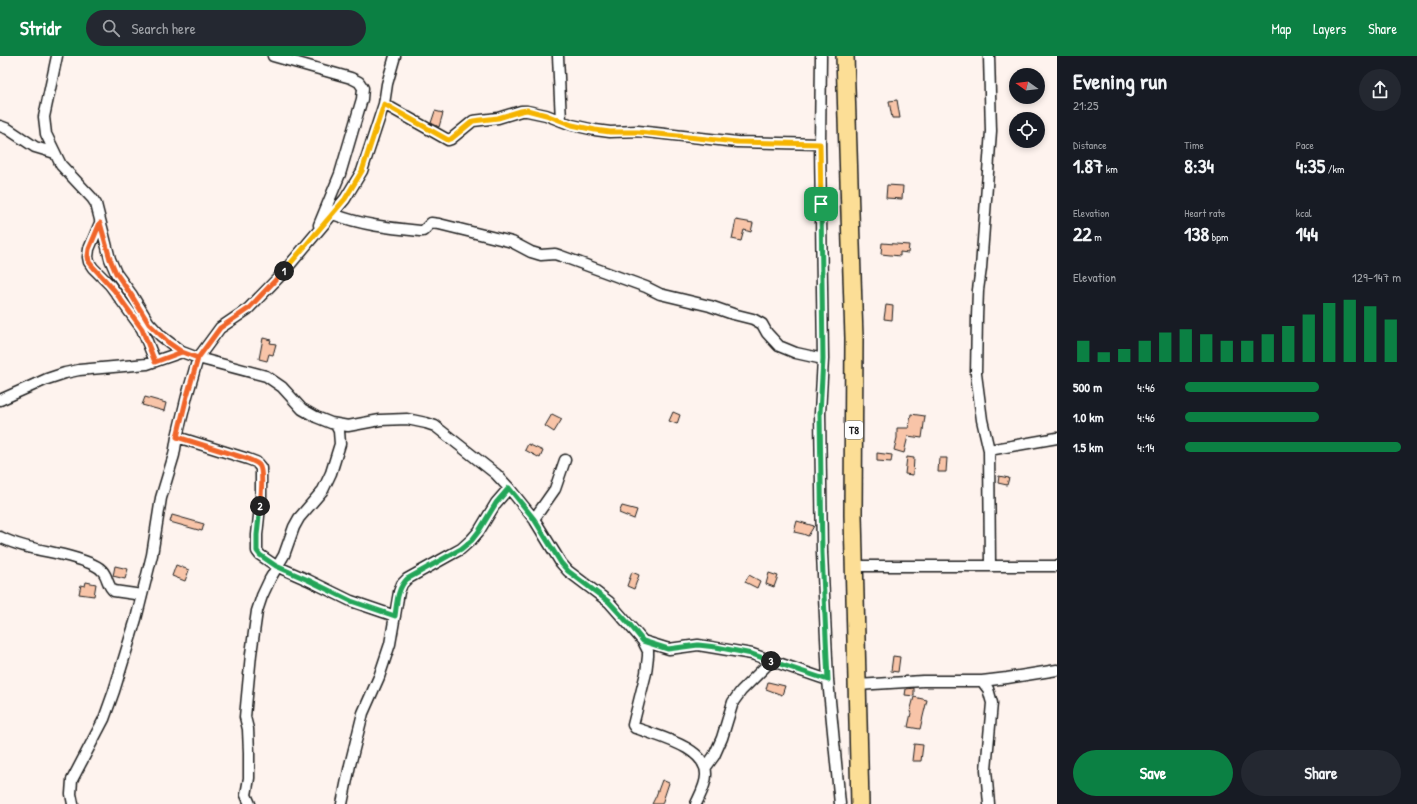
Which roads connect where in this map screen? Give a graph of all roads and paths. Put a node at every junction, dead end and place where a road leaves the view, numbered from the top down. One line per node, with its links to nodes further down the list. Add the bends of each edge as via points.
1 (57, 56): 12 (street, via 44,117 46,134)
2 (273, 56): 15 (street, via 351,78 359,82 363,88 340,174)
3 (395, 56): 8 (street)
4 (558, 56): 9 (street)
5 (822, 56): 11 (street)
6 (845, 56): 30 (highway, T8, via 854,338)
7 (989, 56): 24 (street, via 991,131 978,290 976,374)
8 (384, 104): 9 (street, via 448,140 473,121 498,118 521,111 539,113); 13 (street, via 362,171)
9 (561, 121): 11 (street, via 610,132 638,132 737,142)
10 (0, 126): 12 (street, via 35,148)
11 (820, 144): 18 (street)
12 (55, 154): 14 (street, via 61,165 96,204)
13 (333, 214): 15 (street); 18 (street, via 373,226 414,231 422,231 431,223 439,224 512,242 541,255 555,254 660,294 753,319 762,324 779,346)
14 (100, 223): 16 (street, via 110,259 119,278 149,324); 19 (street, via 89,249 89,262 114,290 142,329)
15 (315, 234): 17 (street, via 262,296 220,328)
16 (182, 352): 17 (street); 19 (street)
17 (198, 358): 21 (street, via 266,376 282,387 302,409); 22 (street)
18 (823, 359): 39 (street, via 820,428)
19 (155, 362): 20 (street, via 79,370 47,379)
20 (0, 400)
21 (336, 424): 26 (street, via 348,426 380,420 407,419 435,426 496,474); 29 (street, via 340,444 331,473 323,490 299,518 284,555)
22 (177, 437): 29 (street, via 259,464 262,475 257,551); 33 (street, via 161,498 152,555)
23 (1057, 438): 24 (street)
24 (989, 450): 31 (street)
25 (565, 460): 27 (street, via 555,489)
26 (509, 488): 27 (street); 34 (street, via 472,540 402,584)
27 (534, 519): 35 (street, via 568,571 609,602)
28 (0, 537): 33 (street, via 24,547 85,561 105,573 111,589)
29 (276, 566): 34 (street, via 351,601); 45 (street, via 257,611 245,703 249,753 246,795)
30 (855, 566): 31 (street); 41 (highway, T8)
31 (990, 566): 32 (street)
32 (1057, 566)
33 (142, 595): 44 (street, via 104,718 72,780)
34 (395, 616): 46 (street, via 383,668 363,713)
35 (643, 641): 36 (street, via 668,649 698,645 716,647 752,654); 43 (street, via 648,651 648,662 633,725 639,730 685,747 695,753)
36 (771, 661): 39 (street); 43 (street, via 733,702 722,738)
37 (1057, 670): 38 (street)
38 (1007, 678): 40 (street); 42 (street, via 994,692)
39 (828, 680): 48 (street)
40 (982, 681): 41 (street); 42 (street, via 988,689)
41 (857, 685): 49 (highway, T8)
42 (992, 703): 50 (street, via 986,770)
43 (706, 767): 47 (street, via 706,777)
44 (73, 804)
45 (250, 804)
46 (342, 804)
47 (696, 804)
48 (840, 804)
49 (860, 804)
50 (989, 804)

